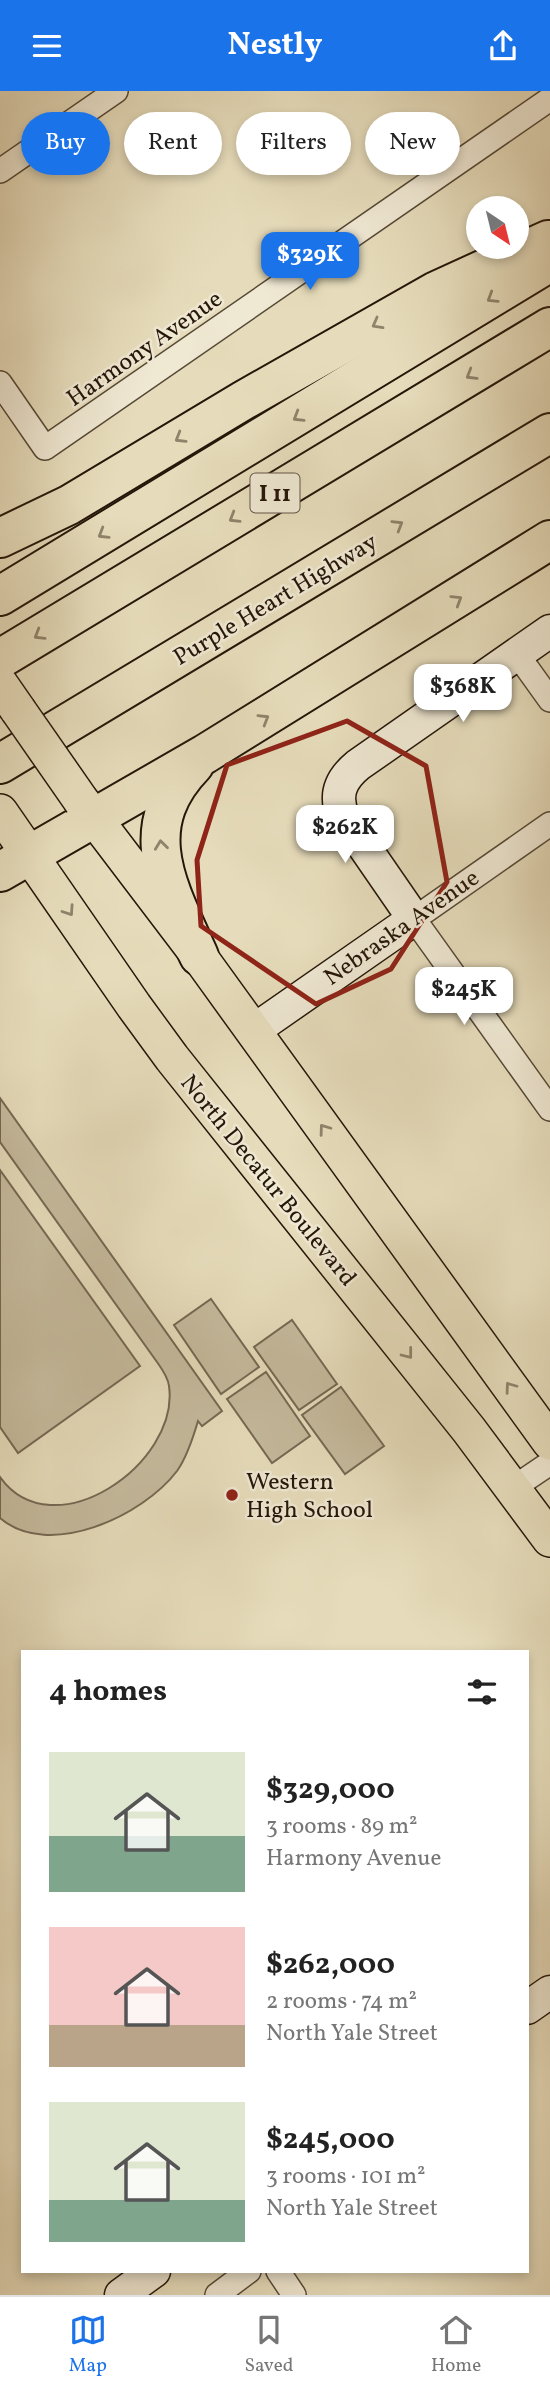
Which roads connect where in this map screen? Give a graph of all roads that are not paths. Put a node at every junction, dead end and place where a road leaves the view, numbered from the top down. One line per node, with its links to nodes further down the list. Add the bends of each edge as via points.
1 (116, 91): 3 (street)
2 (550, 99): 7 (street, Harmony Avenue, via 45,448)
3 (0, 171)
4 (550, 239): 9 (highway, one-way to 9, via 436,291 69,505)
5 (550, 263): 11 (highway, one-way to 11)
6 (550, 327): 14 (highway, I 11, one-way to 14)
7 (0, 383)
8 (550, 433): 15 (highway, Purple Heart Highway, one-way to 8)
9 (0, 538)
10 (550, 540): 18 (highway, one-way to 10)
11 (0, 596)
12 (550, 631): 13 (street)
13 (517, 654): 17 (street); 24 (street, via 345,777 339,793 343,816)
14 (0, 659)
15 (150, 674): 19 (highway, Purple Heart Highway); 20 (highway)
16 (9, 697): 21 (main road, bridge)
17 (550, 700)
18 (205, 754): 21 (highway); 25 (highway, one-way to 18, via 168,877 159,838 175,788)
19 (0, 764)
20 (0, 777)
21 (88, 810): 23 (highway); 25 (main road)
22 (550, 824): 24 (street, Nebraska Avenue)
23 (12, 845): 30 (main road, North Decatur Boulevard, one-way to 30, via 180,1068)
24 (414, 919): 26 (street, Nebraska Avenue); 27 (street)
25 (199, 956): 26 (main road)
26 (253, 1031): 28 (main road, one-way to 26)
27 (550, 1109)
28 (550, 1442)
29 (550, 1463): 30 (street)
30 (513, 1488): 31 (main road, North Decatur Boulevard)
31 (550, 1539)
32 (550, 1992): 33 (street)
33 (529, 2007)
34 (151, 2273): 37 (street)
35 (246, 2273): 38 (street)
36 (279, 2273): 39 (street)
37 (121, 2295)
38 (217, 2295)
39 (294, 2295)

